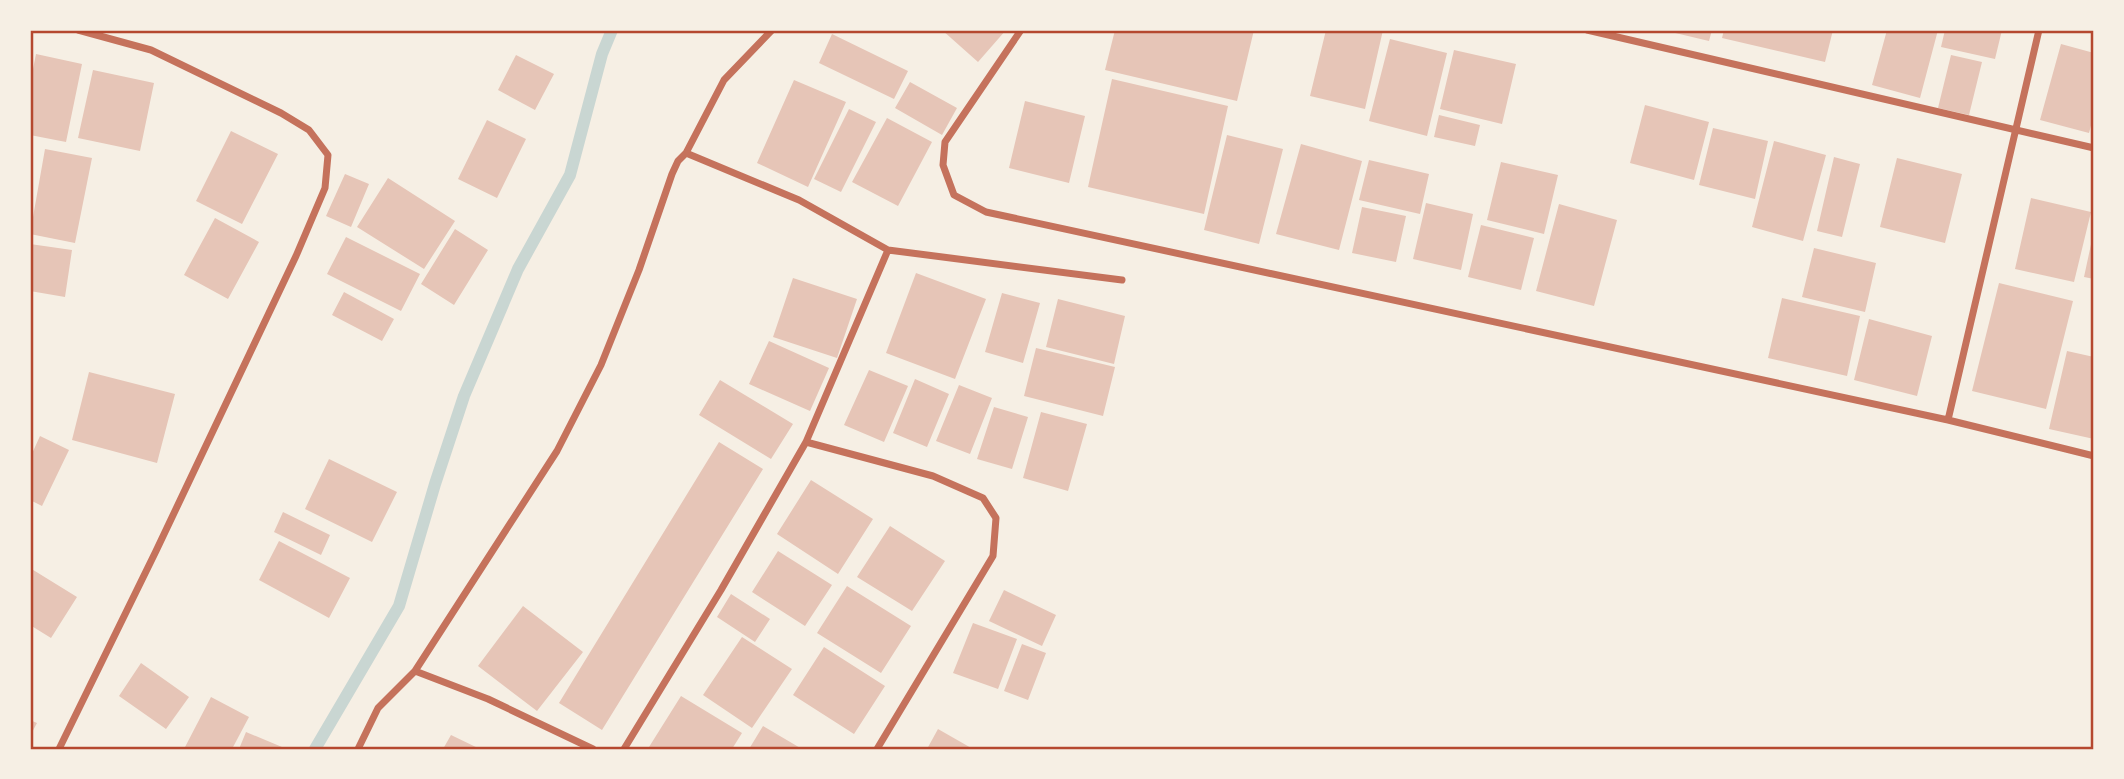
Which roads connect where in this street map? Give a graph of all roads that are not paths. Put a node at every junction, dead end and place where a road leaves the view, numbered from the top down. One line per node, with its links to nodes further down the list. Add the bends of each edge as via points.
1 (78, 30): 15 (street, via 151,50 281,113 309,130 328,155 325,188 296,256)
2 (772, 30): 8 (street, via 724,80)
3 (1021, 30): 11 (street, via 945,142 943,164 954,195 986,212)
4 (1587, 30): 6 (street)
5 (2039, 30): 6 (street)
6 (2015, 128): 7 (street); 11 (street)
7 (2094, 148)
8 (686, 153): 9 (street, via 799,200); 14 (street, via 671,174 601,365 557,451)
9 (888, 250): 10 (street); 12 (street)
10 (1122, 280)
11 (1948, 419): 13 (street)
12 (806, 442): 18 (street); 19 (street, via 933,476 982,498 996,518 993,556)
13 (2094, 456)
14 (415, 671): 16 (street, via 378,708); 17 (street, via 488,699)
15 (59, 749)
16 (358, 749)
17 (593, 749)
18 (624, 749)
19 (877, 749)

